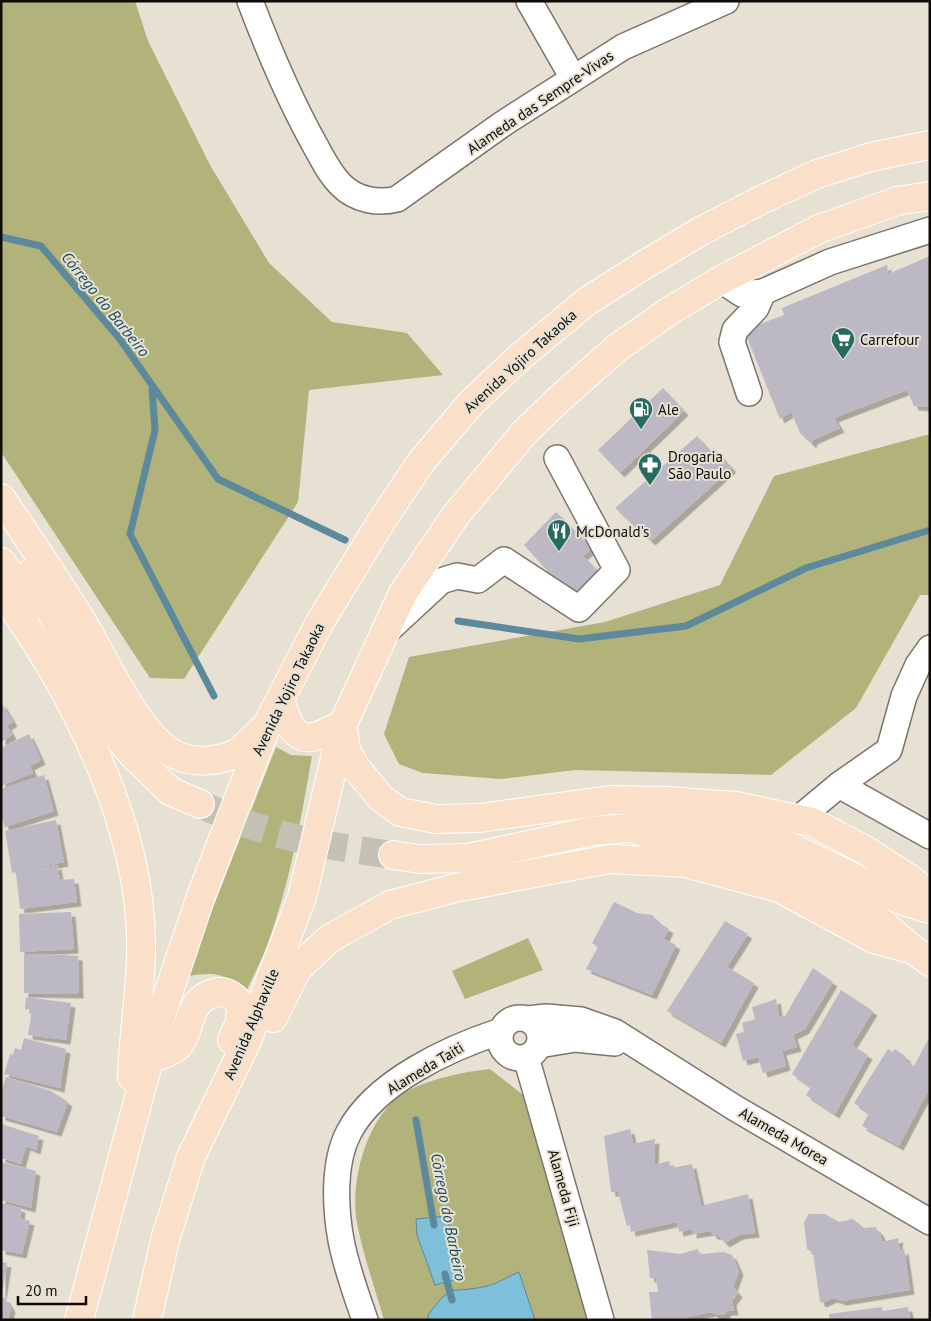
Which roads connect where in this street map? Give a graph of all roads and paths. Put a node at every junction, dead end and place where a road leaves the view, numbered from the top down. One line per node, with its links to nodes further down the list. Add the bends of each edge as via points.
1 (250, 1): 4 (street, Alameda das Sempre-Vivas, via 302,122 329,170 342,186 360,198 383,203 397,199)
2 (528, 1): 4 (street)
3 (726, 1): 4 (street, Alameda das Sempre-Vivas, via 623,47)
4 (572, 78)
5 (930, 145): 19 (main road, Avenida Yojiro Takaoka, via 871,157 817,174 709,226 586,302 520,357 471,403 421,462 320,622)
6 (930, 196): 8 (main road, via 897,201 819,230)
7 (930, 230): 9 (street, via 830,262)
8 (721, 280): 9 (street, via 742,294); 16 (main road, via 617,348 524,433 456,515 404,593)
9 (763, 292): 10 (street, via 756,308 735,330 732,342)
10 (749, 393)
11 (557, 458): 16 (street, via 617,570 611,577 579,609 504,560 478,580 457,576 441,581)
12 (1, 498): 21 (main road, via 153,738 174,754 192,760 210,760 236,752)
13 (1, 525): 18 (main road, via 42,591)
14 (1, 562): 18 (main road)
15 (1, 591): 37 (main road, via 56,677 90,744 118,811 136,876 141,948)
16 (383, 634): 20 (main road)
17 (930, 648): 22 (street, via 904,696 889,750)
18 (71, 652): 23 (main road, via 114,732 132,754 170,790)
19 (280, 700): 20 (main road, via 288,724 307,738); 21 (main road, Avenida Yojiro Takaoka)
20 (343, 724): 24 (main road, via 346,750 356,768 381,798 400,812 436,819 480,818 610,800 667,801 736,806); 33 (main road, Avenida Alphaville, via 302,897)
21 (267, 725): 36 (main road, Avenida Yojiro Takaoka, via 162,1012)
22 (839, 784): 24 (street); 26 (street)
23 (200, 804)
24 (797, 820): 28 (main road, via 812,822 867,851 913,881)
25 (630, 828): 27 (main road, via 592,831 468,858 420,859); 29 (main road, via 664,819 752,834 792,847 903,901); 30 (main road, via 756,858 790,870 854,902 882,921)
26 (930, 836)
27 (393, 855)
28 (930, 897)
29 (930, 909)
30 (920, 955): 33 (main road, via 874,939 779,888 685,863 610,859 456,888 390,905 329,939 297,969 266,1031)
31 (528, 1019): 32 (street, via 514,1018); 34 (street, Alameda Morea, via 581,1020 615,1032); 35 (street, via 534,1022 540,1033)
32 (500, 1031): 35 (street, via 501,1044 508,1054 520,1058); 42 (street, Alameda Taiti, via 468,1042 413,1072 375,1099 348,1133 340,1162 337,1209 341,1240)
33 (247, 1041): 38 (main road, Avenida Alphaville)
34 (639, 1049): 35 (street, Alameda Morea, via 587,1038); 39 (street, Alameda Morea)
35 (533, 1051): 43 (street, Alameda Fiji)
36 (150, 1060): 37 (main road); 38 (main road, via 178,1046 193,1010 203,998 223,991 231,994 241,1005 240,1022 191,1126)
37 (131, 1131): 40 (main road)
38 (191, 1157): 41 (main road, Avenida Alphaville, via 165,1240)
39 (930, 1222)
40 (79, 1320)
41 (146, 1320)
42 (364, 1320)
43 (600, 1320)

